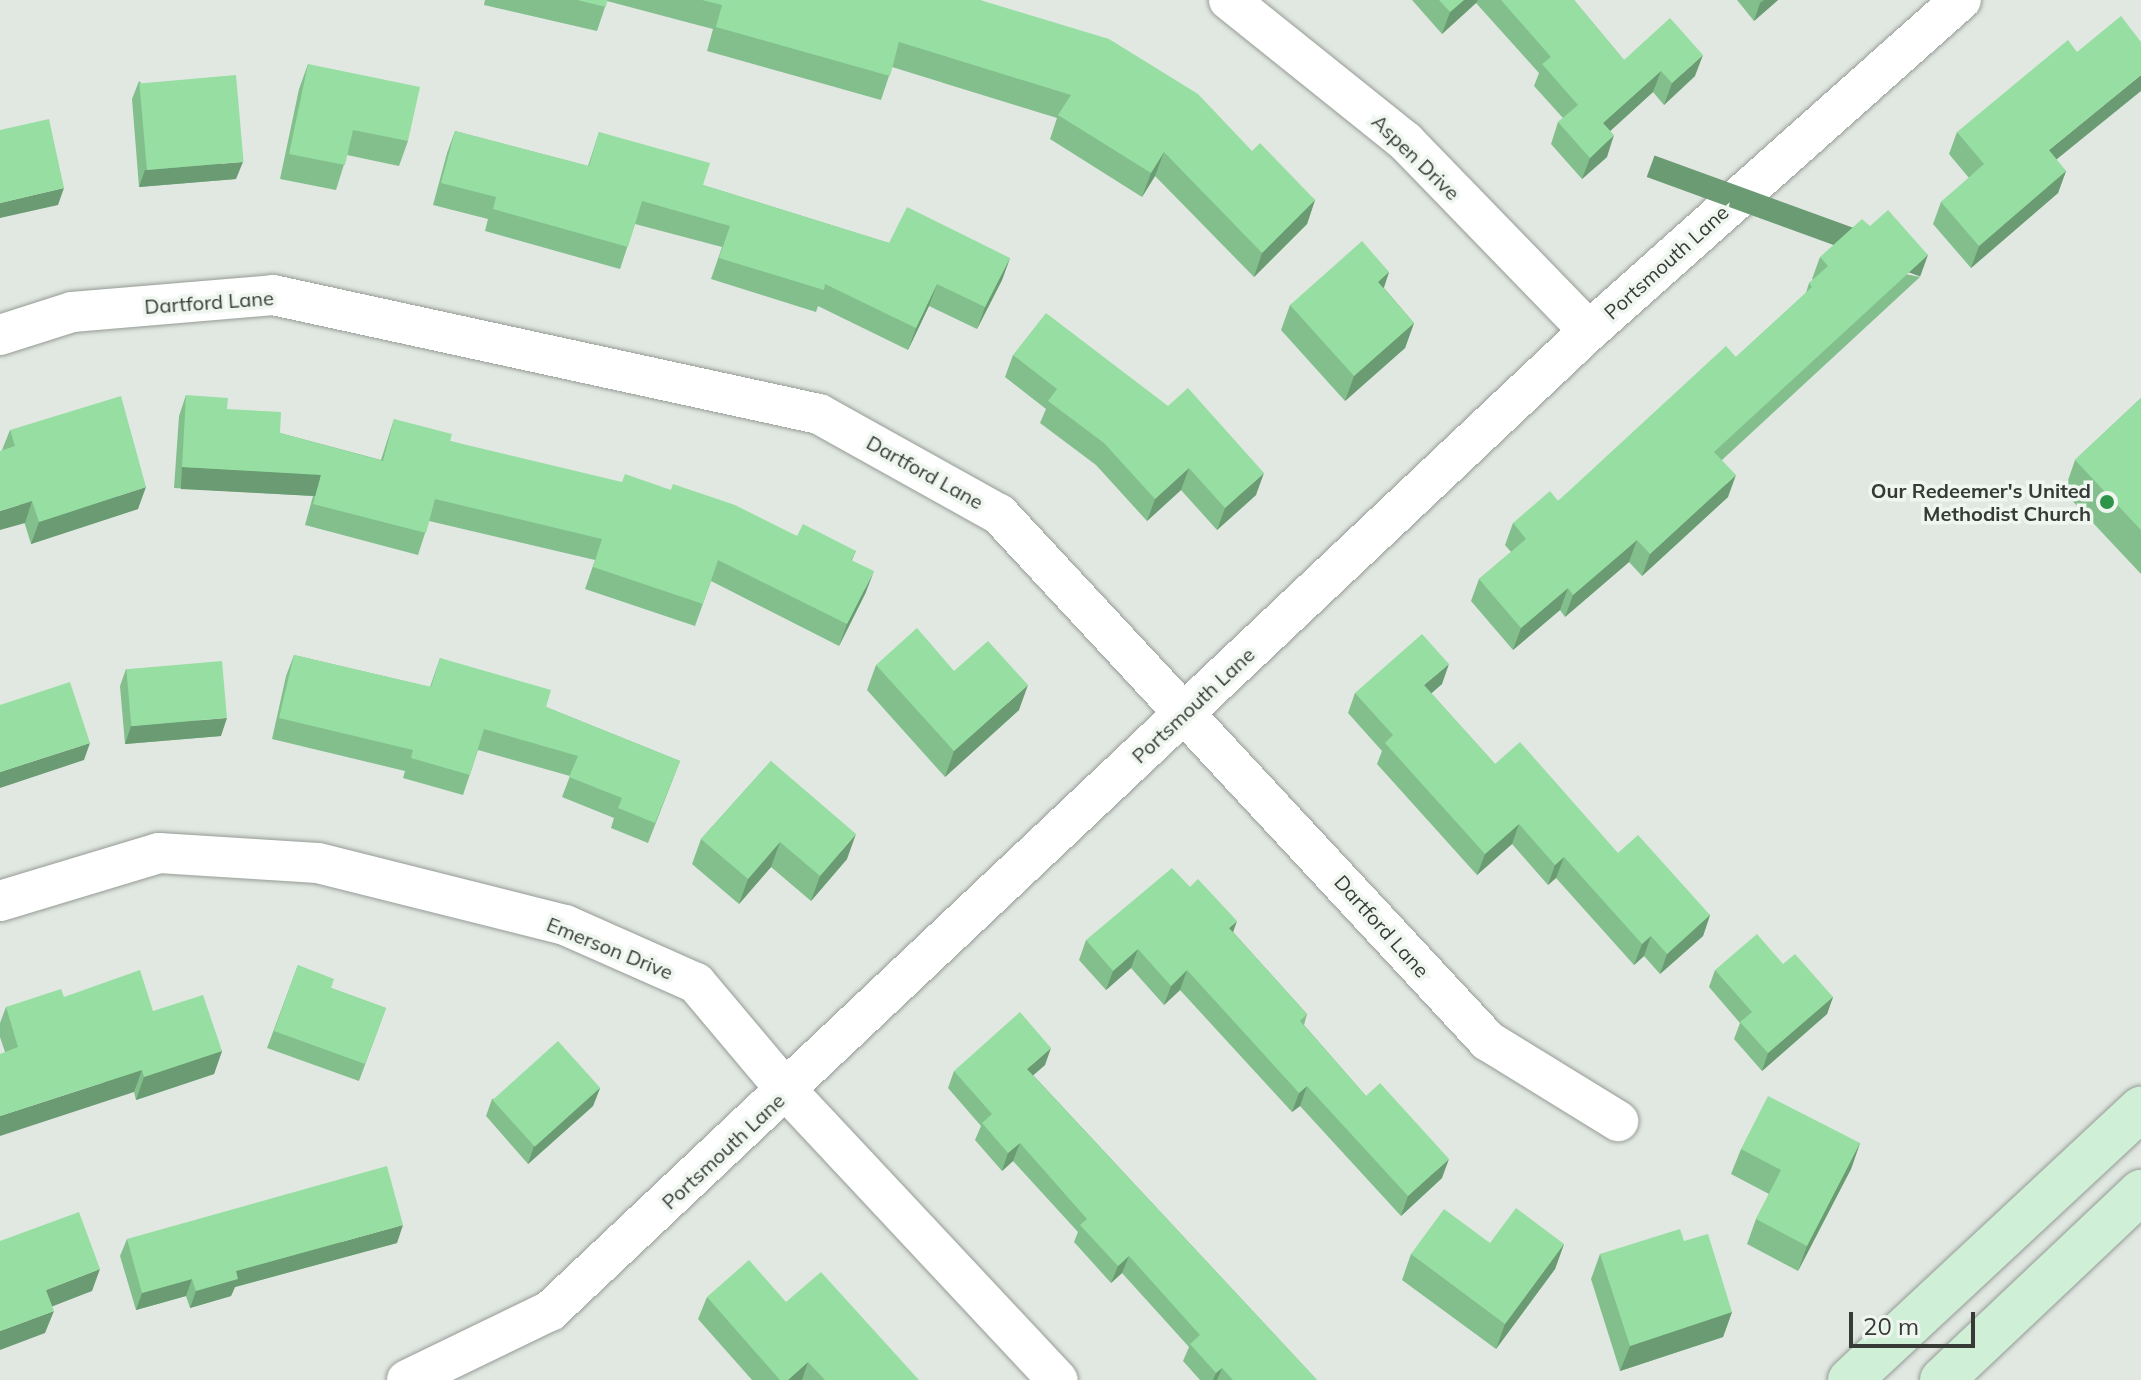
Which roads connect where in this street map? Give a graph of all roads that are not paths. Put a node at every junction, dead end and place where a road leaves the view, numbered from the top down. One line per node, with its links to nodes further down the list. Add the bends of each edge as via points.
1 (1229, 0): 3 (street, Aspen Drive, via 1405,141)
2 (1961, 0): 3 (street, Portsmouth Lane)
3 (1589, 331): 5 (street, Portsmouth Lane)
4 (0, 335): 5 (street, Dartford Lane, via 72,312 273,295 819,414 999,514)
5 (1186, 711): 7 (street, Portsmouth Lane); 9 (street, Dartford Lane, via 1488,1041)
6 (0, 901): 7 (street, Emerson Drive, via 159,853 318,863 565,925 696,983)
7 (787, 1091): 11 (street, Portsmouth Lane, via 550,1311); 12 (street, Emerson Drive)
8 (2141, 1109): 13 (main road)
9 (1618, 1121)
10 (2141, 1192): 14 (main road)
11 (407, 1380)
12 (1057, 1380)
13 (1850, 1380)
14 (1942, 1380)

